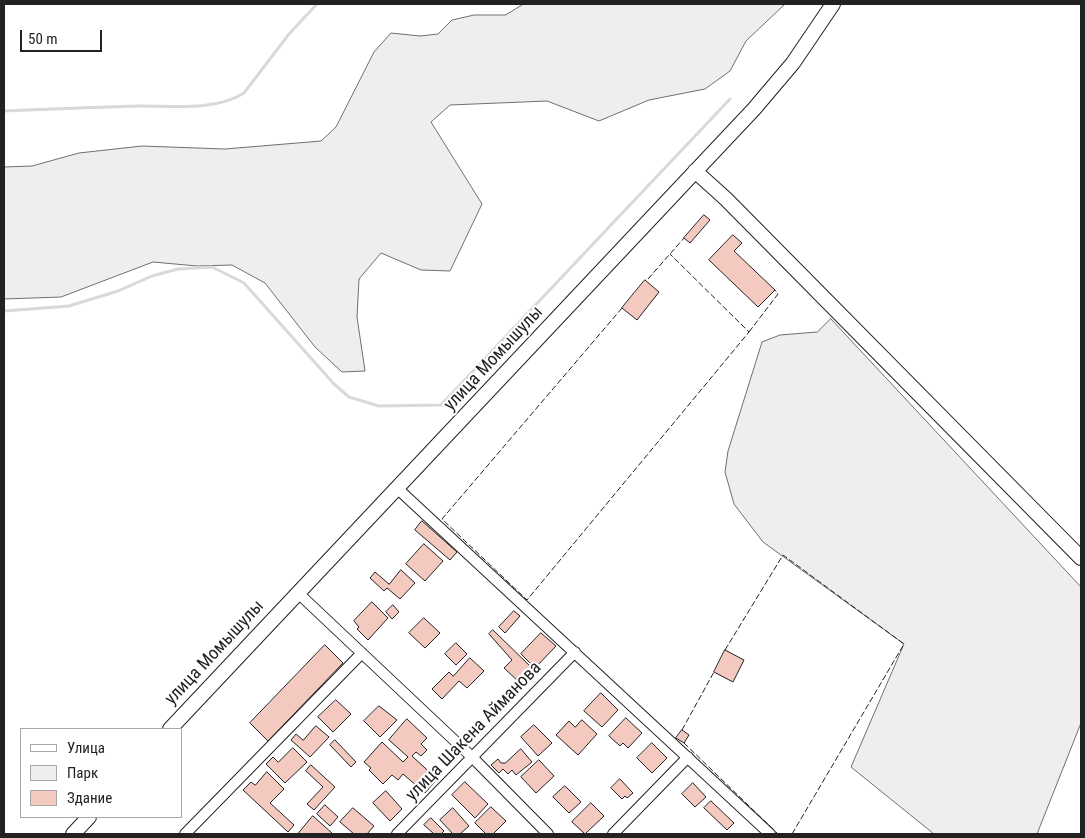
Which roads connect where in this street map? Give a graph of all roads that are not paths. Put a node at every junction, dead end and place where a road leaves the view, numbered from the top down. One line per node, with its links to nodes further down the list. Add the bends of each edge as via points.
1 (833, 4): 2 (street, улица Момышулы, via 793,63)
2 (695, 171): 3 (street, улица Момышулы); 4 (street)
3 (398, 489): 5 (street, улица Момышулы); 6 (street)
4 (1081, 558)
5 (298, 592): 7 (street); 8 (street, улица Момышулы)
6 (575, 652): 9 (street); 10 (street, улица Шакена Айманова)
7 (362, 653): 10 (street); 13 (street)
8 (171, 728)
9 (688, 757): 16 (street); 17 (street)
10 (472, 758): 14 (street, улица Шакена Айманова); 15 (street)
11 (88, 818): 12 (street)
12 (75, 834)
13 (186, 834)
14 (397, 834)
15 (548, 834)
16 (613, 834)
17 (770, 834)

